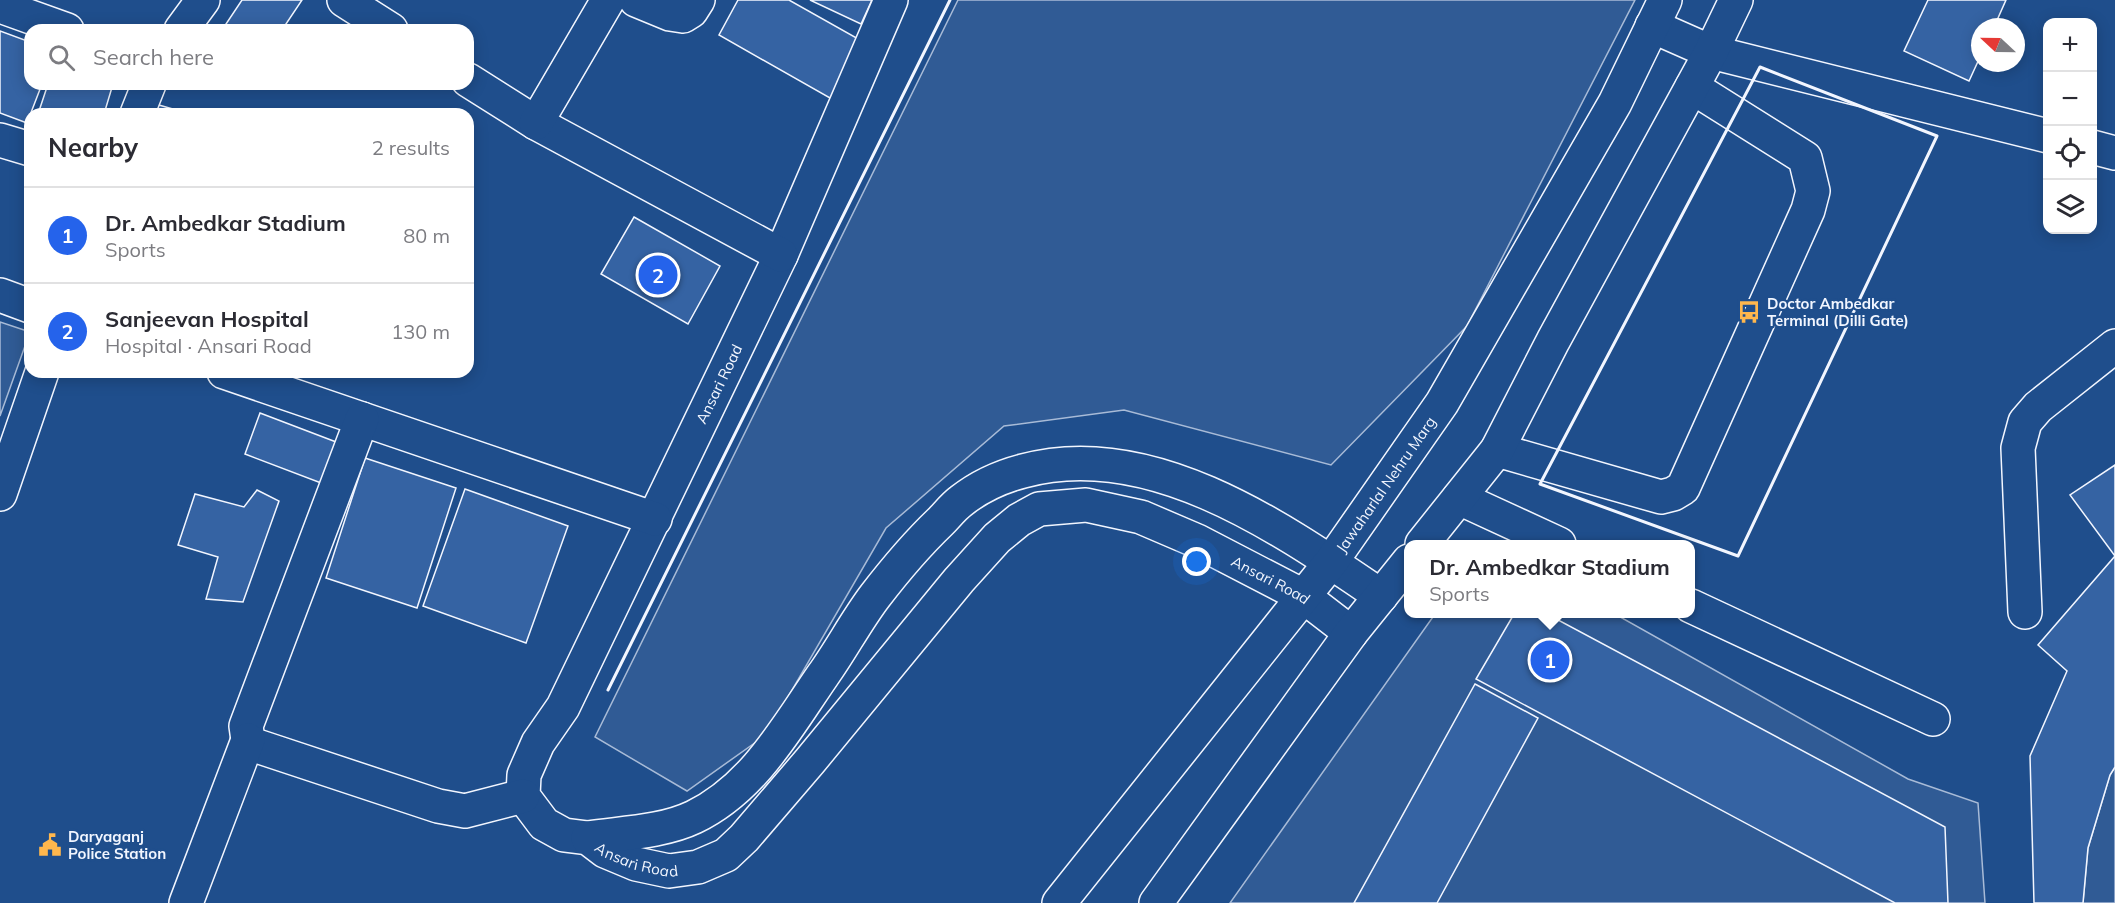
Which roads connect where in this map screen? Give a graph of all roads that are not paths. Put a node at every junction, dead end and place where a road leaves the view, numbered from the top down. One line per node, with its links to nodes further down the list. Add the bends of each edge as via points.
1 (203, 0): 11 (street)
2 (344, 0): 12 (street)
3 (608, 0): 18 (street)
4 (636, 0): 5 (street, via 683,16)
5 (698, 0)
6 (891, 0): 24 (street, Ansari Road)
7 (1736, 0): 13 (street)
8 (0, 6): 10 (street)
9 (1659, 13): 13 (street, Jawaharlal Nehru Marg); 37 (street, Jawaharlal Nehru Marg, via 1615,103 1442,403)
10 (50, 24)
11 (185, 24)
12 (382, 24)
13 (1711, 52): 15 (street); 19 (street, Jawaharlal Nehru Marg)
14 (474, 84): 18 (street)
15 (1692, 87): 31 (street); 31 (street, via 1804,158 1813,191 1808,210 1683,488 1661,497)
16 (147, 90): 17 (street)
17 (139, 108)
18 (536, 123): 24 (street)
19 (2043, 135)
20 (0, 140): 21 (street)
21 (24, 147)
22 (2097, 148): 23 (street)
23 (2115, 153)
24 (781, 255): 34 (street, Ansari Road)
25 (0, 295): 26 (street)
26 (24, 304)
27 (2115, 346): 42 (street, via 2038,407 2025,422 2018,448)
28 (40, 378): 32 (street)
29 (242, 378): 30 (street)
30 (362, 419): 34 (street); 45 (street, via 246,726)
31 (1497, 450): 33 (street)
32 (0, 494)
33 (1459, 498): 35 (street); 36 (street)
34 (655, 519): 46 (street, Ansari Road, via 563,707 538,743 524,775)
35 (1425, 540)
36 (1550, 540)
37 (1331, 562): 39 (street, Jawaharlal Nehru Marg); 40 (street); 47 (street, via 1268,523 1200,490 1122,466 1040,466 995,479 961,501 918,543 873,598 752,775 693,818)
38 (1404, 567): 40 (street)
39 (1303, 596): 43 (street, Ansari Road); 47 (street, Ansari Road, via 1141,517 1086,505 1040,509 1018,520 997,538 726,855 698,867 669,871 636,864 605,851); 50 (street, Jawaharlal Nehru Marg)
40 (1381, 596): 43 (street)
41 (1695, 608): 44 (street)
42 (2025, 612)
43 (1351, 633): 48 (street)
44 (1933, 719)
45 (248, 741): 46 (street, via 438,806 465,811); 49 (street)
46 (523, 796): 47 (street, Ansari Road, via 544,824 564,834)
47 (588, 838)
48 (1163, 898)
49 (186, 903)
50 (1059, 903)

